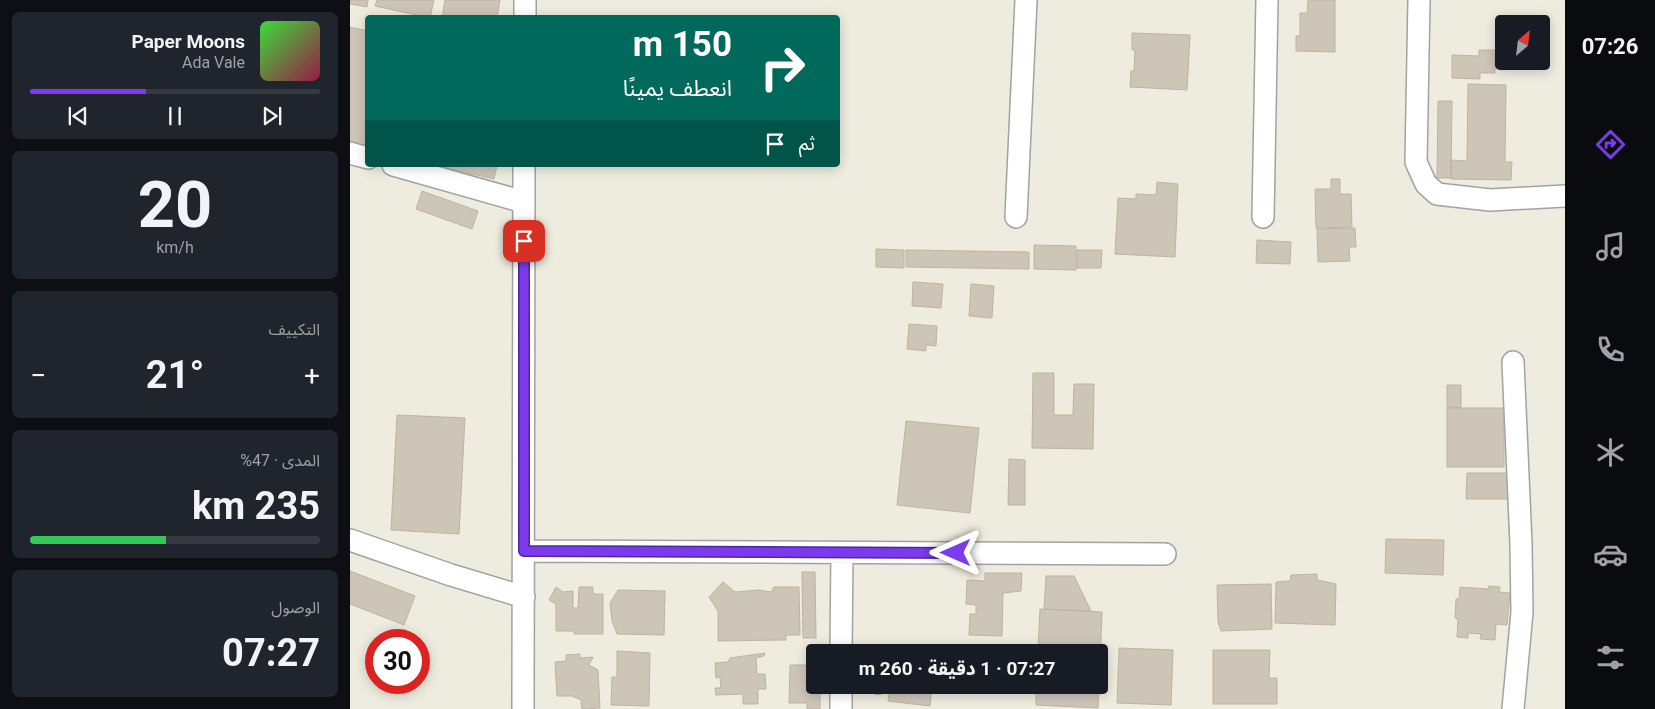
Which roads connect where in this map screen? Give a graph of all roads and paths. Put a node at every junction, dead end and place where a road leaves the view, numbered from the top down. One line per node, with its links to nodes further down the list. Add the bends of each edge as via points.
1 (525, 0): 5 (street)
2 (1026, 0): 12 (street)
3 (1267, 0): 13 (street)
4 (1419, 0): 10 (street, via 1416,162 1426,184 1436,194 1490,200)
5 (525, 15)
6 (350, 153): 7 (street)
7 (365, 157)
8 (400, 167): 11 (street)
9 (524, 167): 11 (street)
10 (1565, 196)
11 (524, 202): 16 (street)
12 (1016, 217)
13 (1263, 217)
14 (1513, 362): 24 (street, via 1522,612)
15 (350, 540): 19 (street)
16 (524, 551): 17 (street); 19 (street)
17 (842, 553): 18 (street); 20 (street)
18 (1165, 554)
19 (524, 597): 22 (street)
20 (841, 644)
21 (841, 694): 23 (street)
22 (524, 709)
23 (840, 709)
24 (1513, 709)

